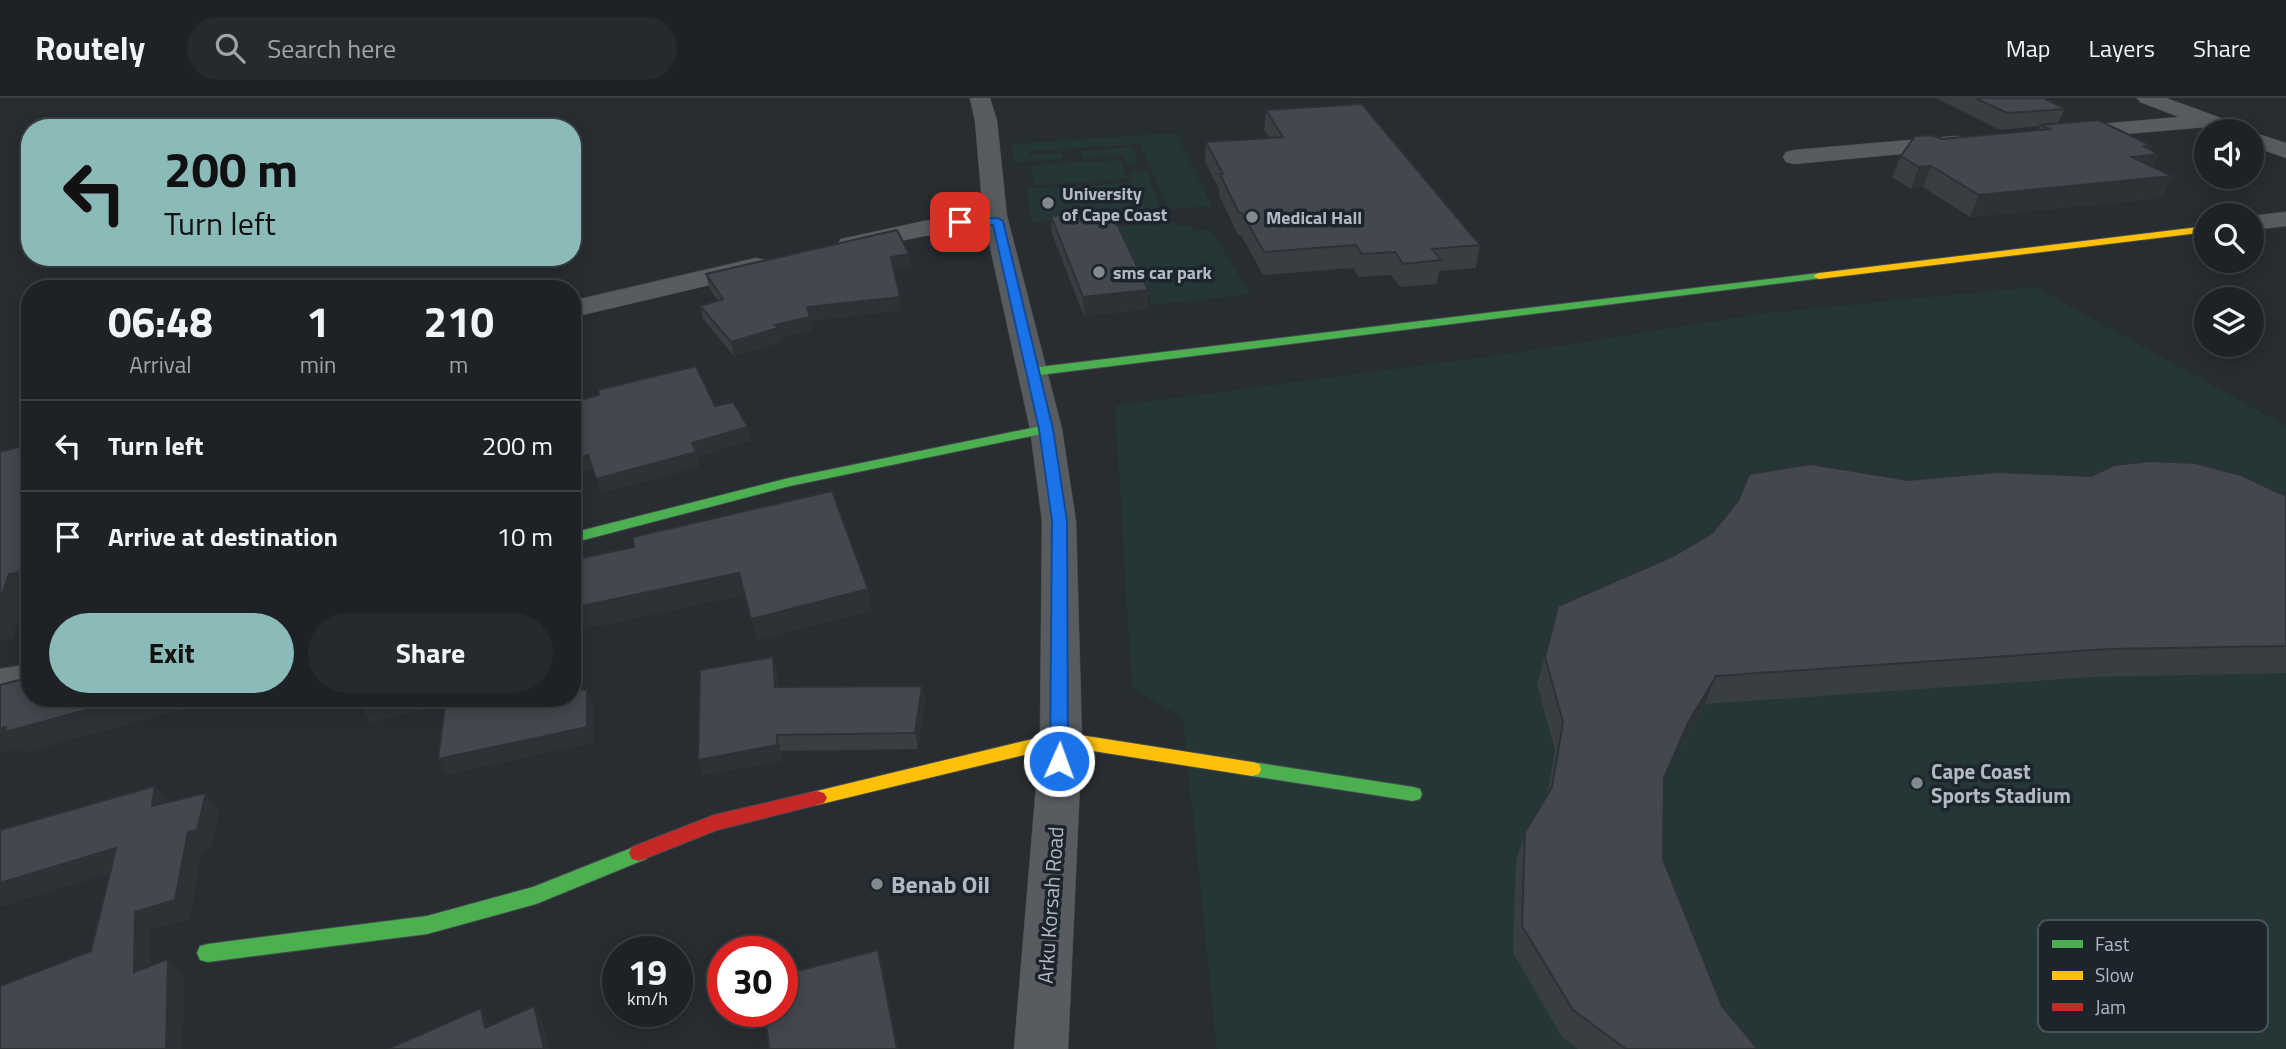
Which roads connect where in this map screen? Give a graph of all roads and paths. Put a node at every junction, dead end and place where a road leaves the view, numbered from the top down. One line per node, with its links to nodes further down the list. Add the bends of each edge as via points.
1 (980, 98): 11 (street, Arku Korsah Road)
2 (2147, 98): 3 (street)
3 (2202, 119)
4 (2194, 122): 5 (street)
5 (2042, 135)
6 (1973, 141): 9 (street)
7 (2264, 143): 8 (street)
8 (2286, 151)
9 (1794, 157)
10 (2286, 219): 12 (street)
11 (998, 221): 14 (street, via 909,229); 17 (street, Arku Korsah Road)
12 (2264, 222)
13 (2194, 231): 17 (street)
14 (830, 248)
15 (777, 261): 16 (street)
16 (581, 307)
17 (1031, 372): 18 (street, Arku Korsah Road)
18 (1046, 429): 19 (street, via 789,482); 22 (street, Arku Korsah Road, via 1059,521)
19 (581, 536)
20 (21, 680): 21 (street)
21 (0, 683)
22 (1060, 739): 23 (street); 24 (street, via 714,823 536,895 427,925); 25 (street, Arku Korsah Road)
23 (1413, 794)
24 (208, 953)
25 (1041, 1049)

